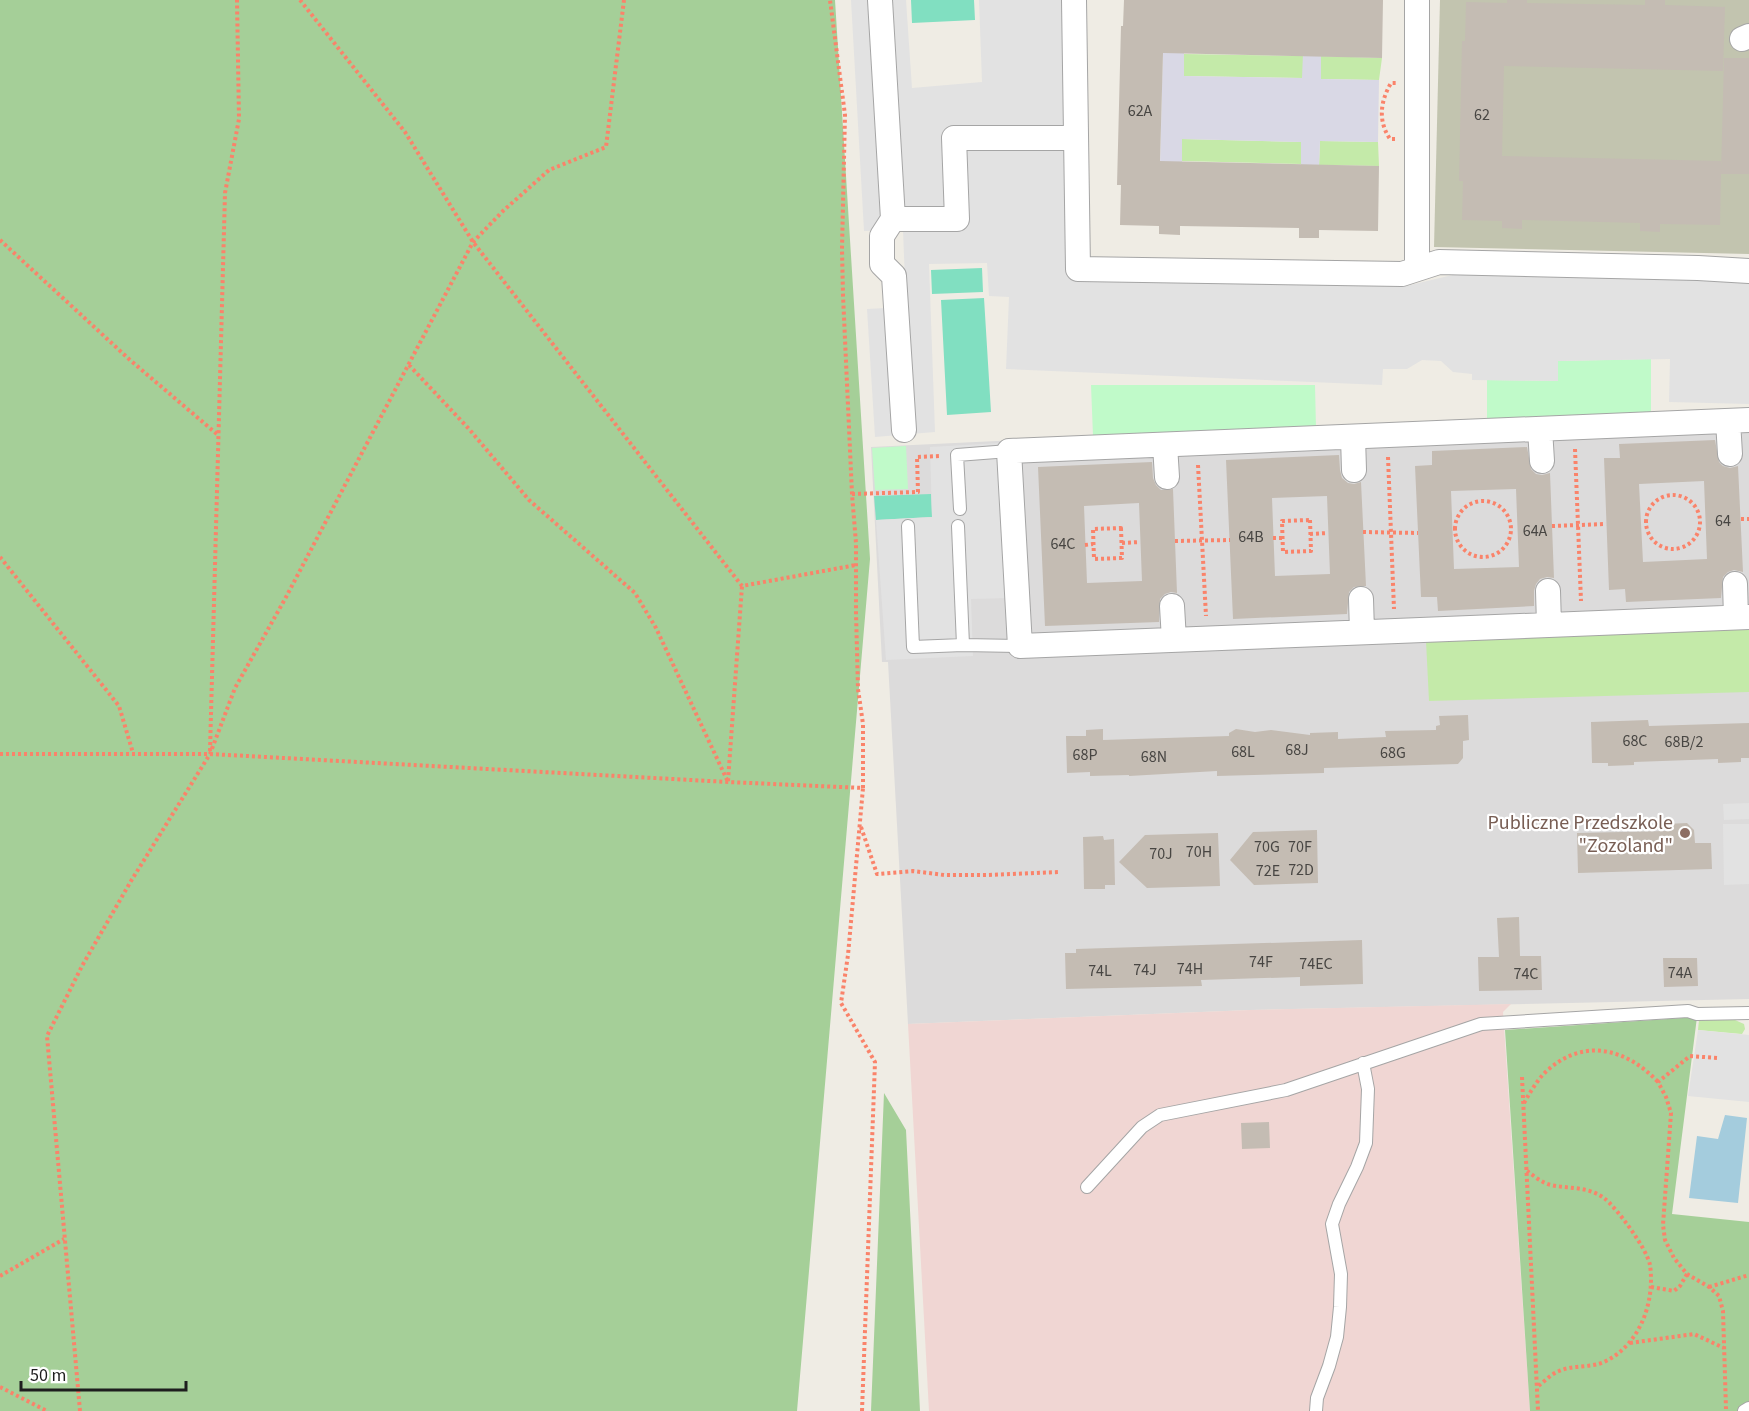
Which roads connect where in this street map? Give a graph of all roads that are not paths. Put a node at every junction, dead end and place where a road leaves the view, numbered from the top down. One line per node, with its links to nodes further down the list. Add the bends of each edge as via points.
1 (880, 0): 5 (street)
2 (1074, 0): 4 (street)
3 (1417, 0): 6 (street)
4 (1076, 138): 5 (street, via 954,138 957,219); 6 (street, via 1078,269 1402,273)
5 (893, 219): 10 (street, via 882,236 882,264 894,276)
6 (1417, 269): 7 (street, via 1439,262)
7 (1749, 271)
8 (1739, 421): 9 (street); 14 (street)
9 (1540, 429): 11 (street); 15 (street)
10 (904, 430)
11 (1353, 437): 12 (street); 16 (street)
12 (1165, 445): 13 (street); 17 (street)
13 (1009, 451): 18 (lane, via 957,455); 30 (street)
14 (1730, 454)
15 (1542, 461)
16 (1354, 470)
17 (1167, 477)
18 (960, 509)
19 (908, 525): 29 (lane, via 913,647)
20 (958, 526): 29 (lane)
21 (1735, 584): 25 (street)
22 (1548, 591): 26 (street)
23 (1361, 599): 27 (street)
24 (1172, 606): 28 (street)
25 (1743, 617): 26 (street)
26 (1549, 625): 27 (street)
27 (1362, 633): 28 (street)
28 (1174, 640): 30 (street)
29 (963, 645): 30 (lane)
30 (1020, 646)
31 (1749, 1013): 32 (lane, via 1688,1011 1481,1024)
32 (1363, 1063): 33 (lane, via 1286,1090 1160,1115 1142,1127); 35 (lane, via 1368,1089 1366,1143 1332,1224 1341,1274 1340,1307 1337,1337)
33 (1087, 1187)
34 (1749, 1408): 36 (lane)
35 (1316, 1411)
36 (1744, 1411)

